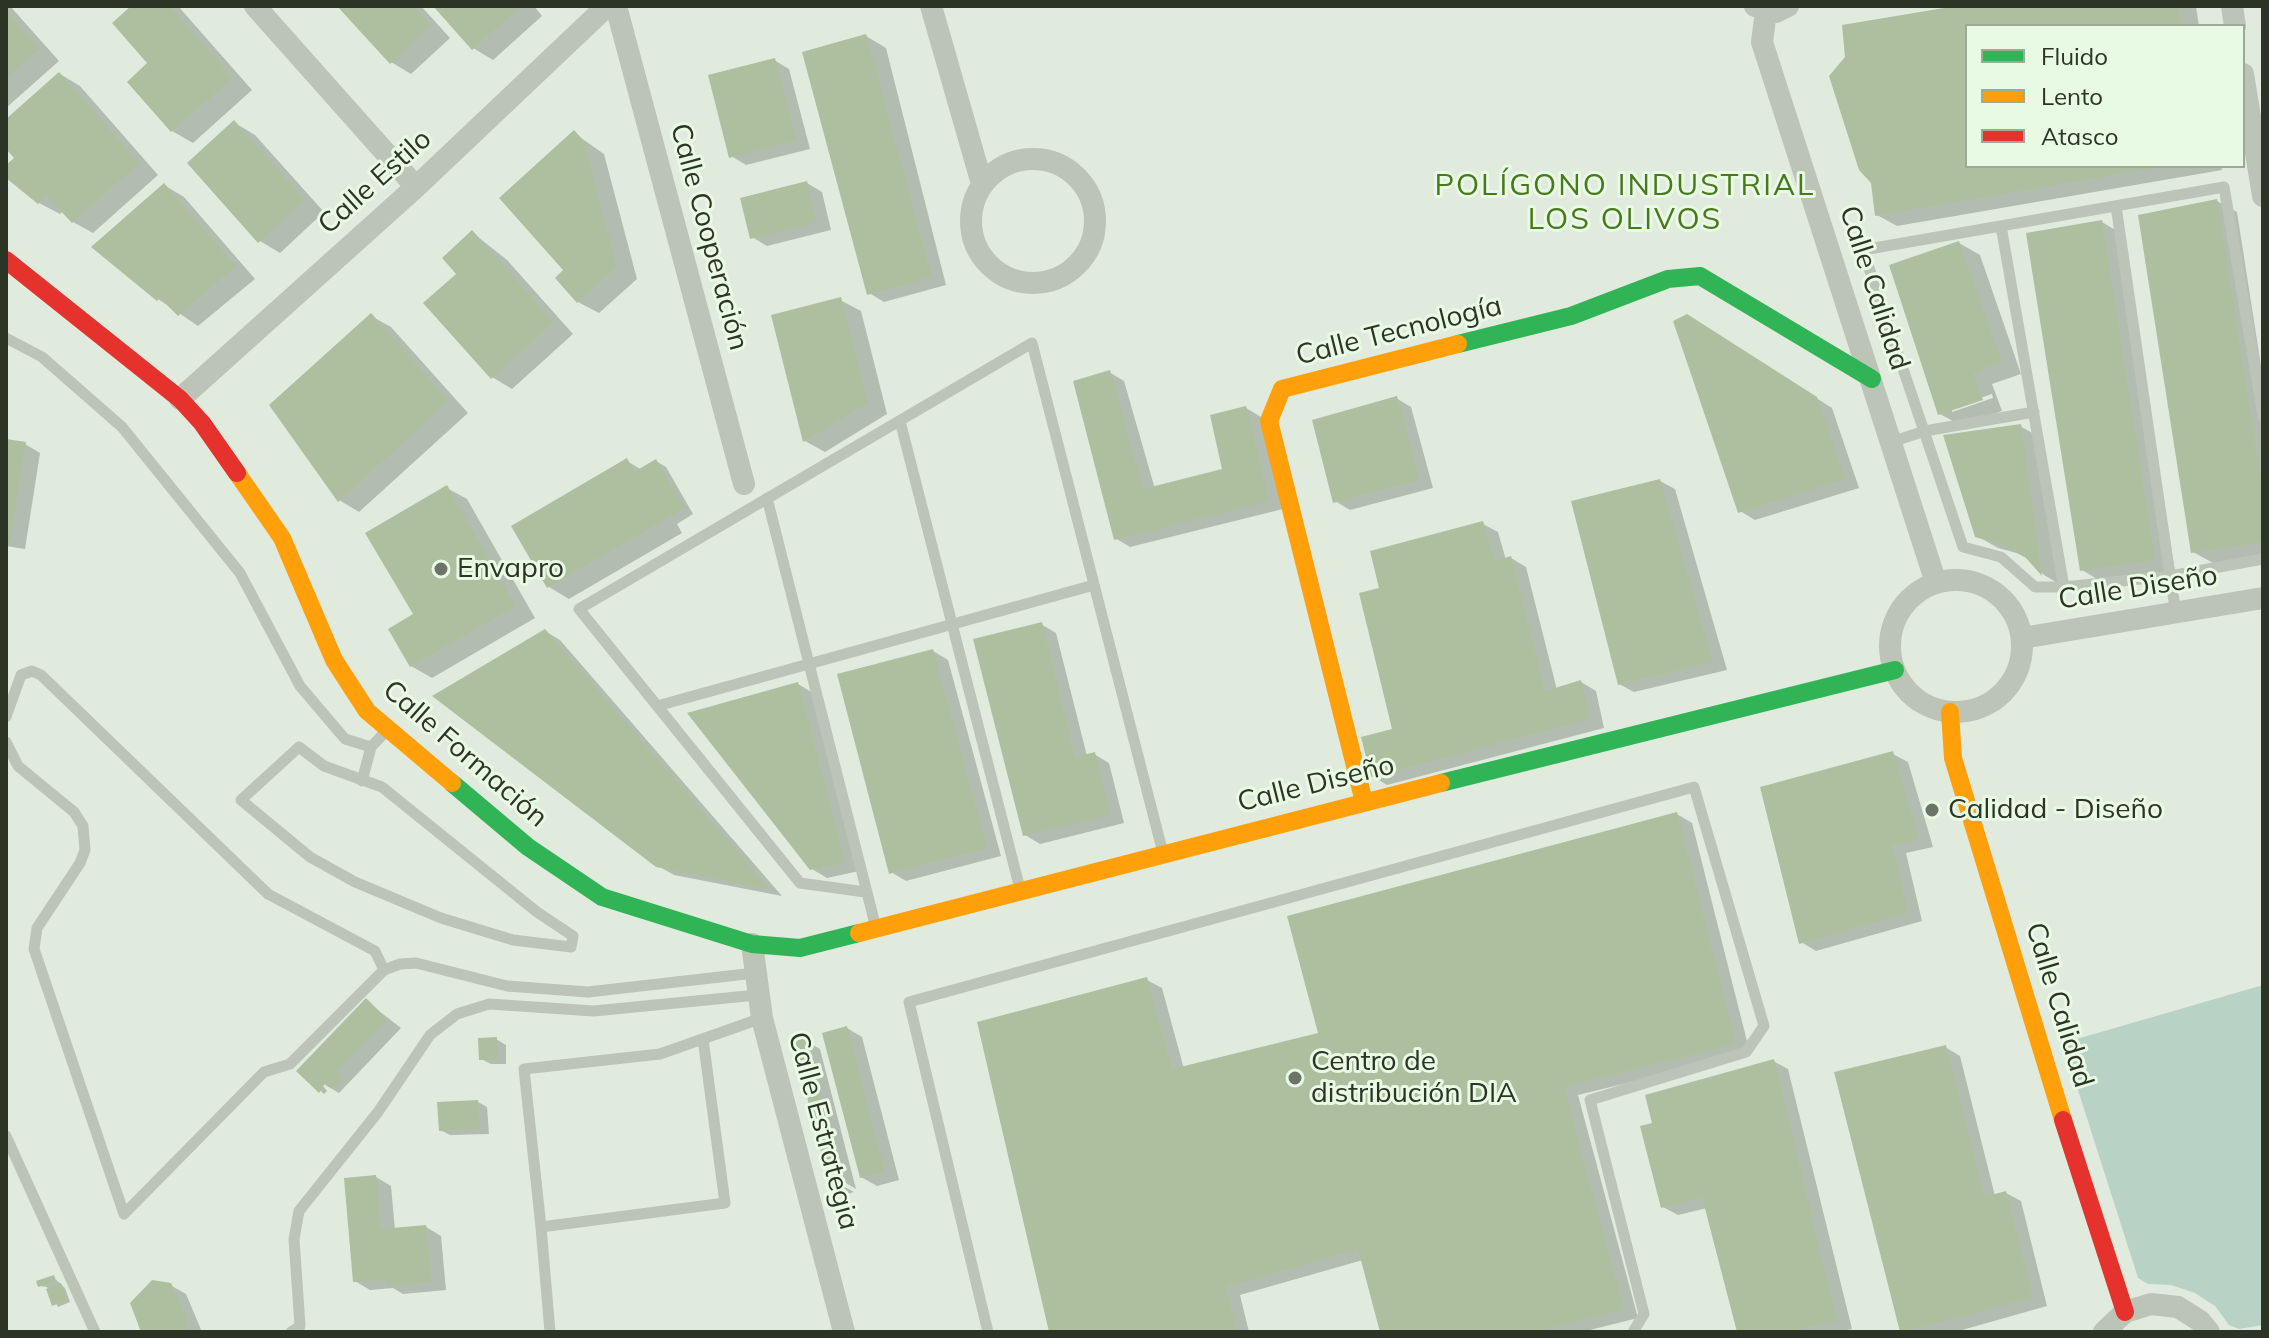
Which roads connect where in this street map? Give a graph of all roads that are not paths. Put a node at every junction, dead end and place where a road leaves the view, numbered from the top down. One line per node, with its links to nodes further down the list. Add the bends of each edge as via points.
1 (255, 6): 9 (street)
2 (607, 6): 9 (street, Calle Estilo)
3 (616, 6): 23 (street, Calle Cooperación)
4 (931, 6): 8 (street)
5 (1788, 6): 6 (street)
6 (1760, 9): 15 (street, Calle Calidad, via 1762,42)
7 (2245, 86): 10 (street)
8 (982, 184): 8 (street, via 973,202 973,241 996,272 1014,281 1053,281 1084,258 1094,230 1093,201 1070,170 1052,161 1013,161)
9 (416, 187): 17 (street, Calle Estilo)
10 (2263, 196)
11 (2116, 206): 12 (lane); 16 (lane, via 2224,187); 26 (lane)
12 (2001, 226): 18 (lane); 21 (lane, via 1863,250)
13 (6, 260): 17 (street, Calle Formación)
14 (6, 338): 41 (lane, via 42,357 122,427 240,573 300,686 345,739)
15 (1872, 379): 22 (street, Calle Calidad); 43 (street, Calle Tecnología, via 1700,276 1668,279 1571,316 1282,389 1269,421)
16 (2260, 379): 19 (lane)
17 (180, 399): 39 (street, Calle Formación, via 282,538 334,660 367,711)
18 (2034, 412): 21 (lane); 29 (lane)
19 (2263, 416)
20 (900, 421): 24 (lane); 28 (lane, via 1032,343); 32 (lane)
21 (1925, 431): 22 (lane); 29 (lane, via 1963,547 2001,557 2035,587)
22 (1891, 442): 27 (street, Calle Calidad)
23 (744, 484)
24 (767, 498): 34 (lane); 36 (lane, via 579,609)
25 (2263, 559): 26 (lane)
26 (2170, 576): 29 (lane); 31 (lane)
27 (1936, 583): 33 (street, via 1975,582 1992,590 2007,603); 35 (street, via 1917,592 1893,627 1890,649)
28 (1094, 585): 32 (lane); 44 (lane)
29 (2064, 587)
30 (2263, 598): 31 (street, Calle Diseño)
31 (2176, 613): 33 (street, Calle Diseño)
32 (951, 625): 34 (lane); 45 (lane)
33 (2022, 638): 37 (street, via 2022,658 2004,693 1979,708)
34 (808, 663): 36 (lane); 46 (lane)
35 (1895, 670): 37 (street, via 1916,699); 43 (street, Calle Diseño)
36 (657, 706): 46 (lane, via 800,883)
37 (1950, 712): 55 (street, Calle Calidad, via 1953,758)
38 (6, 717): 49 (lane, via 21,675 41,675 268,894 375,951)
39 (388, 729): 41 (lane); 48 (street, Calle Formación, via 528,847 602,897)
40 (6, 742): 49 (lane, via 18,766 74,812 83,826 85,850 37,928 34,949 124,1214 264,1072 290,1064)
41 (371, 747): 42 (lane)
42 (362, 781): 42 (lane, via 324,766 299,747 241,800 310,857 355,882 441,918 513,940 571,947 573,936 382,787)
43 (1364, 802): 44 (street, Calle Diseño)
44 (1163, 854): 45 (street, Calle Diseño)
45 (1021, 891): 47 (street, Calle Diseño)
46 (865, 892): 47 (lane)
47 (876, 928): 48 (street, Calle Diseño, via 800,948)
48 (752, 944): 50 (street, Calle Estrategia)
49 (384, 970): 50 (lane, via 416,963 507,986 588,992)
50 (756, 984): 51 (street, Calle Estrategia); 57 (lane, via 594,1011 489,1004 457,1014 430,1035 378,1112 299,1211 294,1239 300,1326)
51 (762, 1018): 52 (lane); 59 (street, Calle Estrategia)
52 (703, 1039): 54 (lane, via 660,1054 524,1069); 54 (lane, via 725,1203)
53 (6, 1136): 56 (lane)
54 (541, 1227): 58 (lane)
55 (2125, 1312): 62 (street); 63 (street, via 2151,1304 2178,1307)
56 (95, 1332)
57 (291, 1332)
58 (550, 1332)
59 (844, 1332)
60 (988, 1332): 61 (lane, via 909,1002 1694,787 1764,1026 1746,1052 1590,1100 1644,1314)
61 (1633, 1332)
62 (2104, 1332)
63 (2209, 1332)

